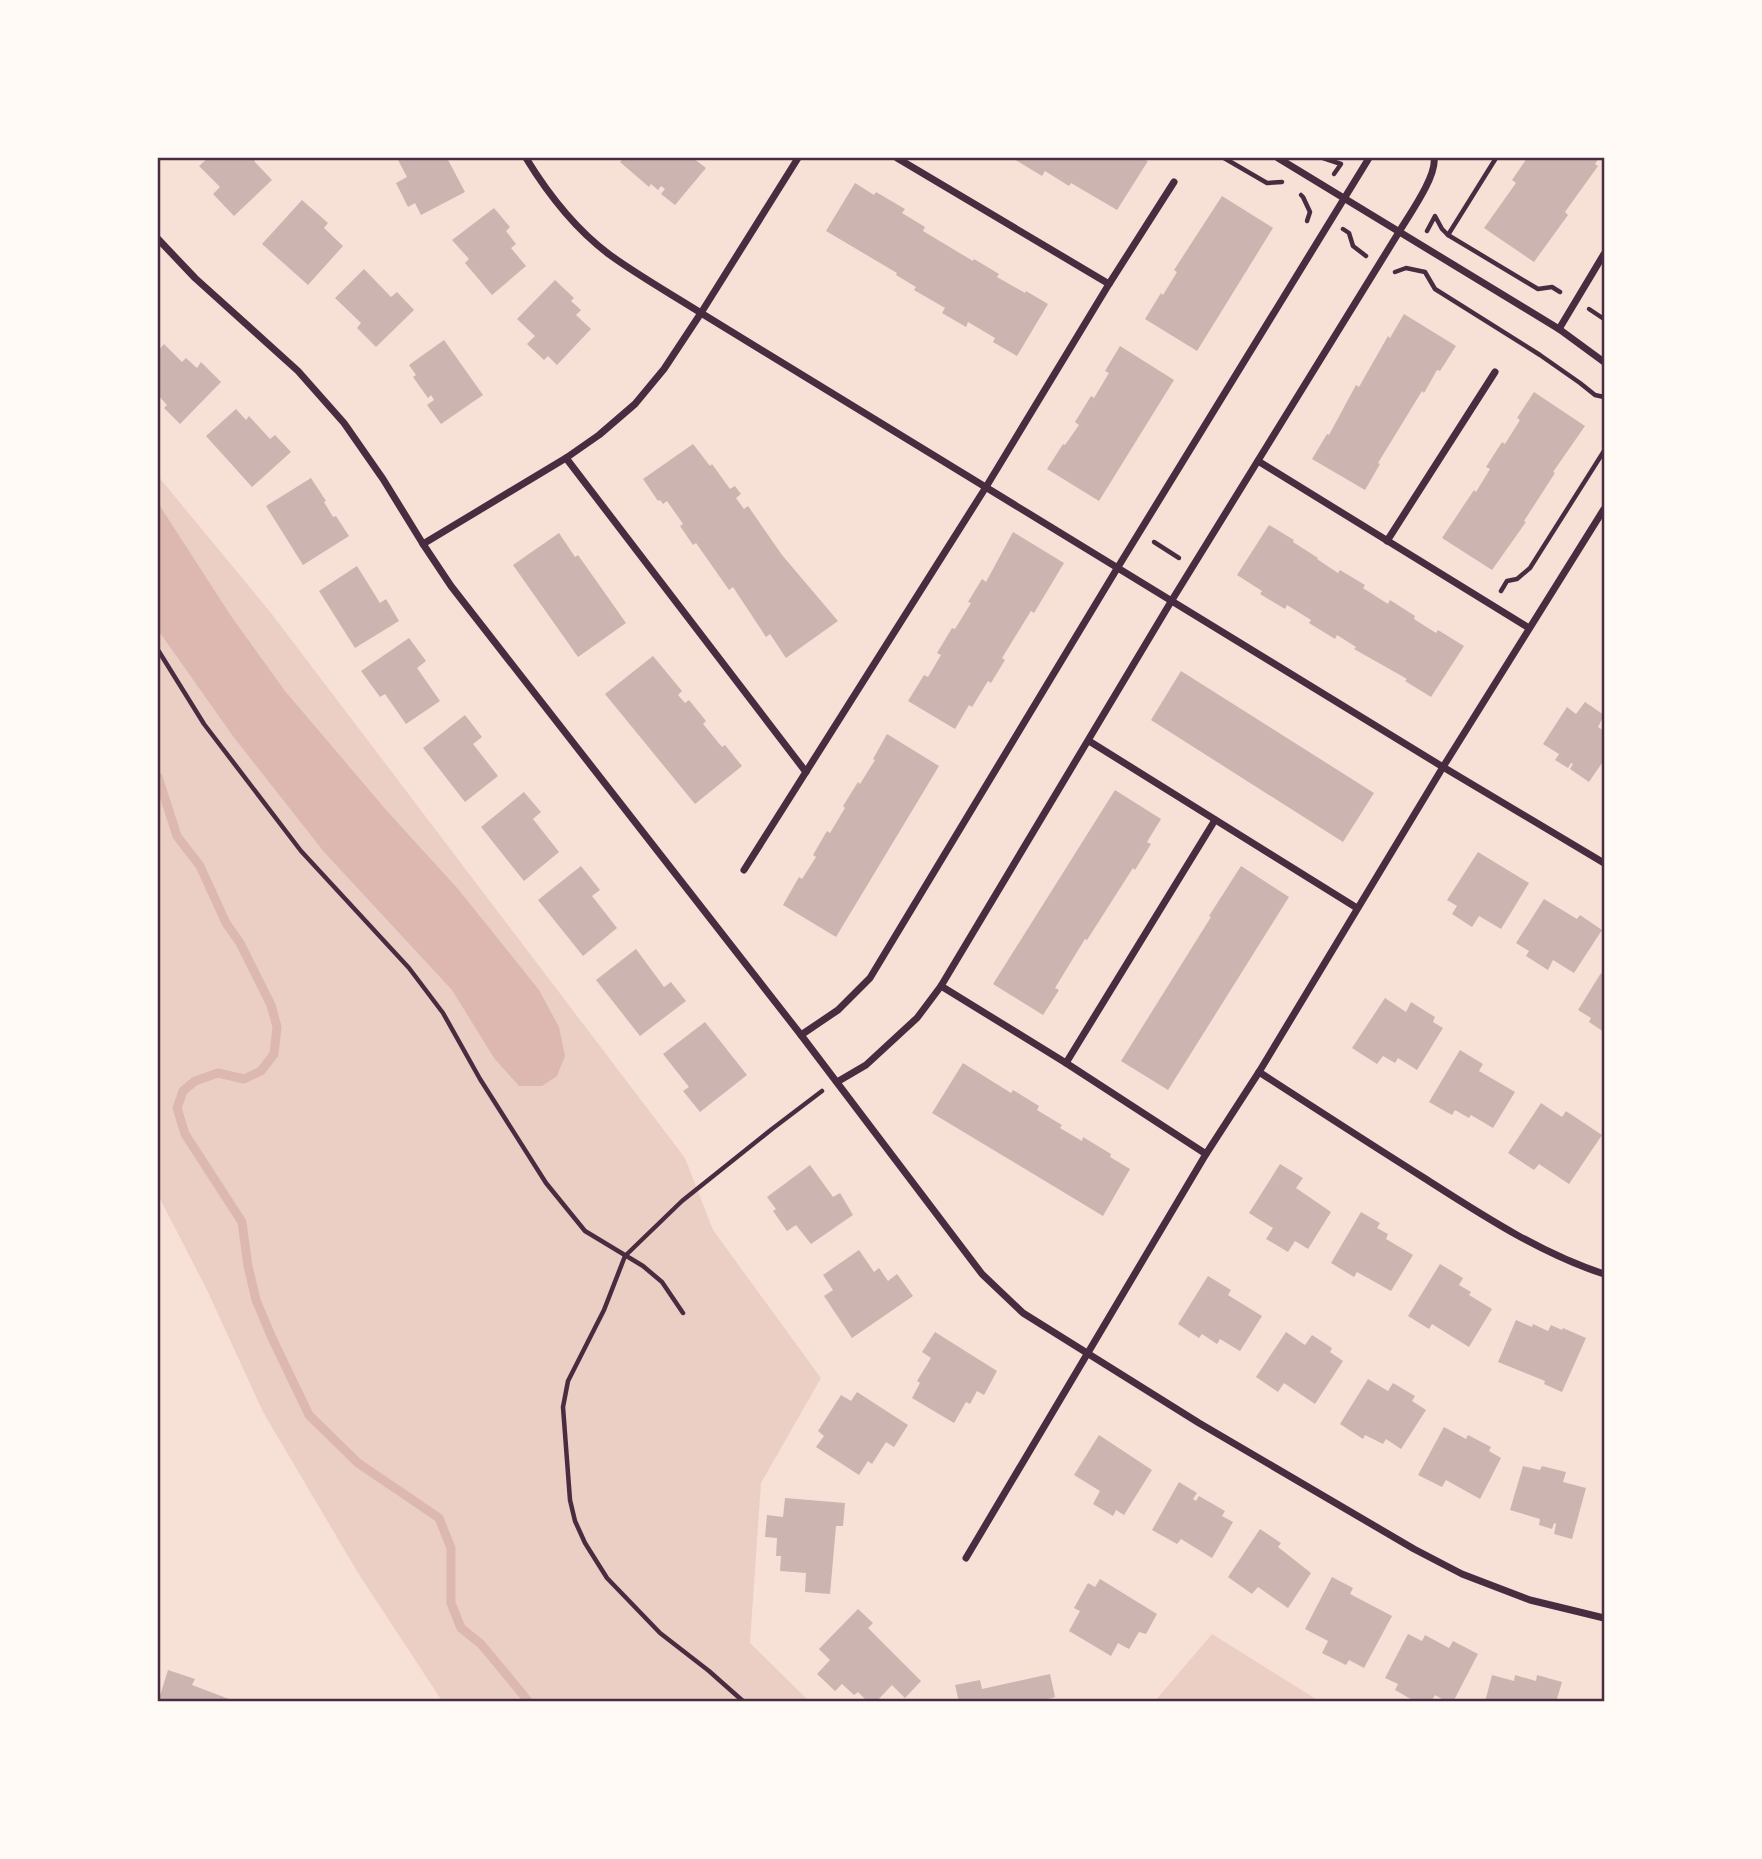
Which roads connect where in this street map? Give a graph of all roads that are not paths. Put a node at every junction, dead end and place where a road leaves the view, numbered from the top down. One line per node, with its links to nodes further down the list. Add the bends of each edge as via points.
1 (526, 158): 13 (street, via 571,220 609,254)
2 (798, 158): 13 (street)
3 (897, 158): 12 (street)
4 (1278, 158): 8 (street)
5 (1368, 158): 8 (street)
6 (1434, 158): 9 (street, via 1426,186)
7 (1174, 182): 12 (street)
8 (1343, 197): 9 (street); 23 (street)
9 (1399, 232): 14 (street); 18 (street)
10 (158, 239): 22 (street, via 298,372 344,423)
11 (1605, 254): 14 (street)
12 (1109, 284): 19 (street)
13 (701, 313): 17 (street, via 635,404); 19 (street)
14 (1559, 329): 15 (street)
15 (1605, 362)
16 (1495, 372): 21 (street)
17 (566, 458): 22 (street); 28 (street)
18 (1258, 461): 21 (street); 24 (street)
19 (986, 487): 23 (street); 28 (street)
20 (1605, 509): 25 (street)
21 (1387, 541): 25 (street)
22 (423, 544): 34 (street)
23 (1118, 567): 24 (street); 34 (street, via 870,978 838,1010)
24 (1172, 600): 26 (street); 27 (street)
25 (1529, 628): 27 (street)
26 (1088, 741): 29 (street); 33 (street)
27 (1443, 767): 30 (street); 32 (street)
28 (806, 772): 31 (street)
29 (1214, 820): 32 (street); 35 (street)
30 (1605, 863)
31 (744, 870)
32 (1357, 908): 36 (street)
33 (941, 986): 35 (street); 37 (street, via 917,1018 866,1065)
34 (801, 1035): 37 (street)
35 (1066, 1063): 38 (street)
36 (1259, 1072): 38 (street); 39 (street, via 1466,1205 1577,1266)
37 (837, 1082): 40 (street, via 982,1273 1023,1313)
38 (1206, 1154): 40 (street)
39 (1605, 1275)
40 (1087, 1353): 41 (street); 42 (street, via 1462,1574 1530,1600)
41 (966, 1558)
42 (1605, 1618)

